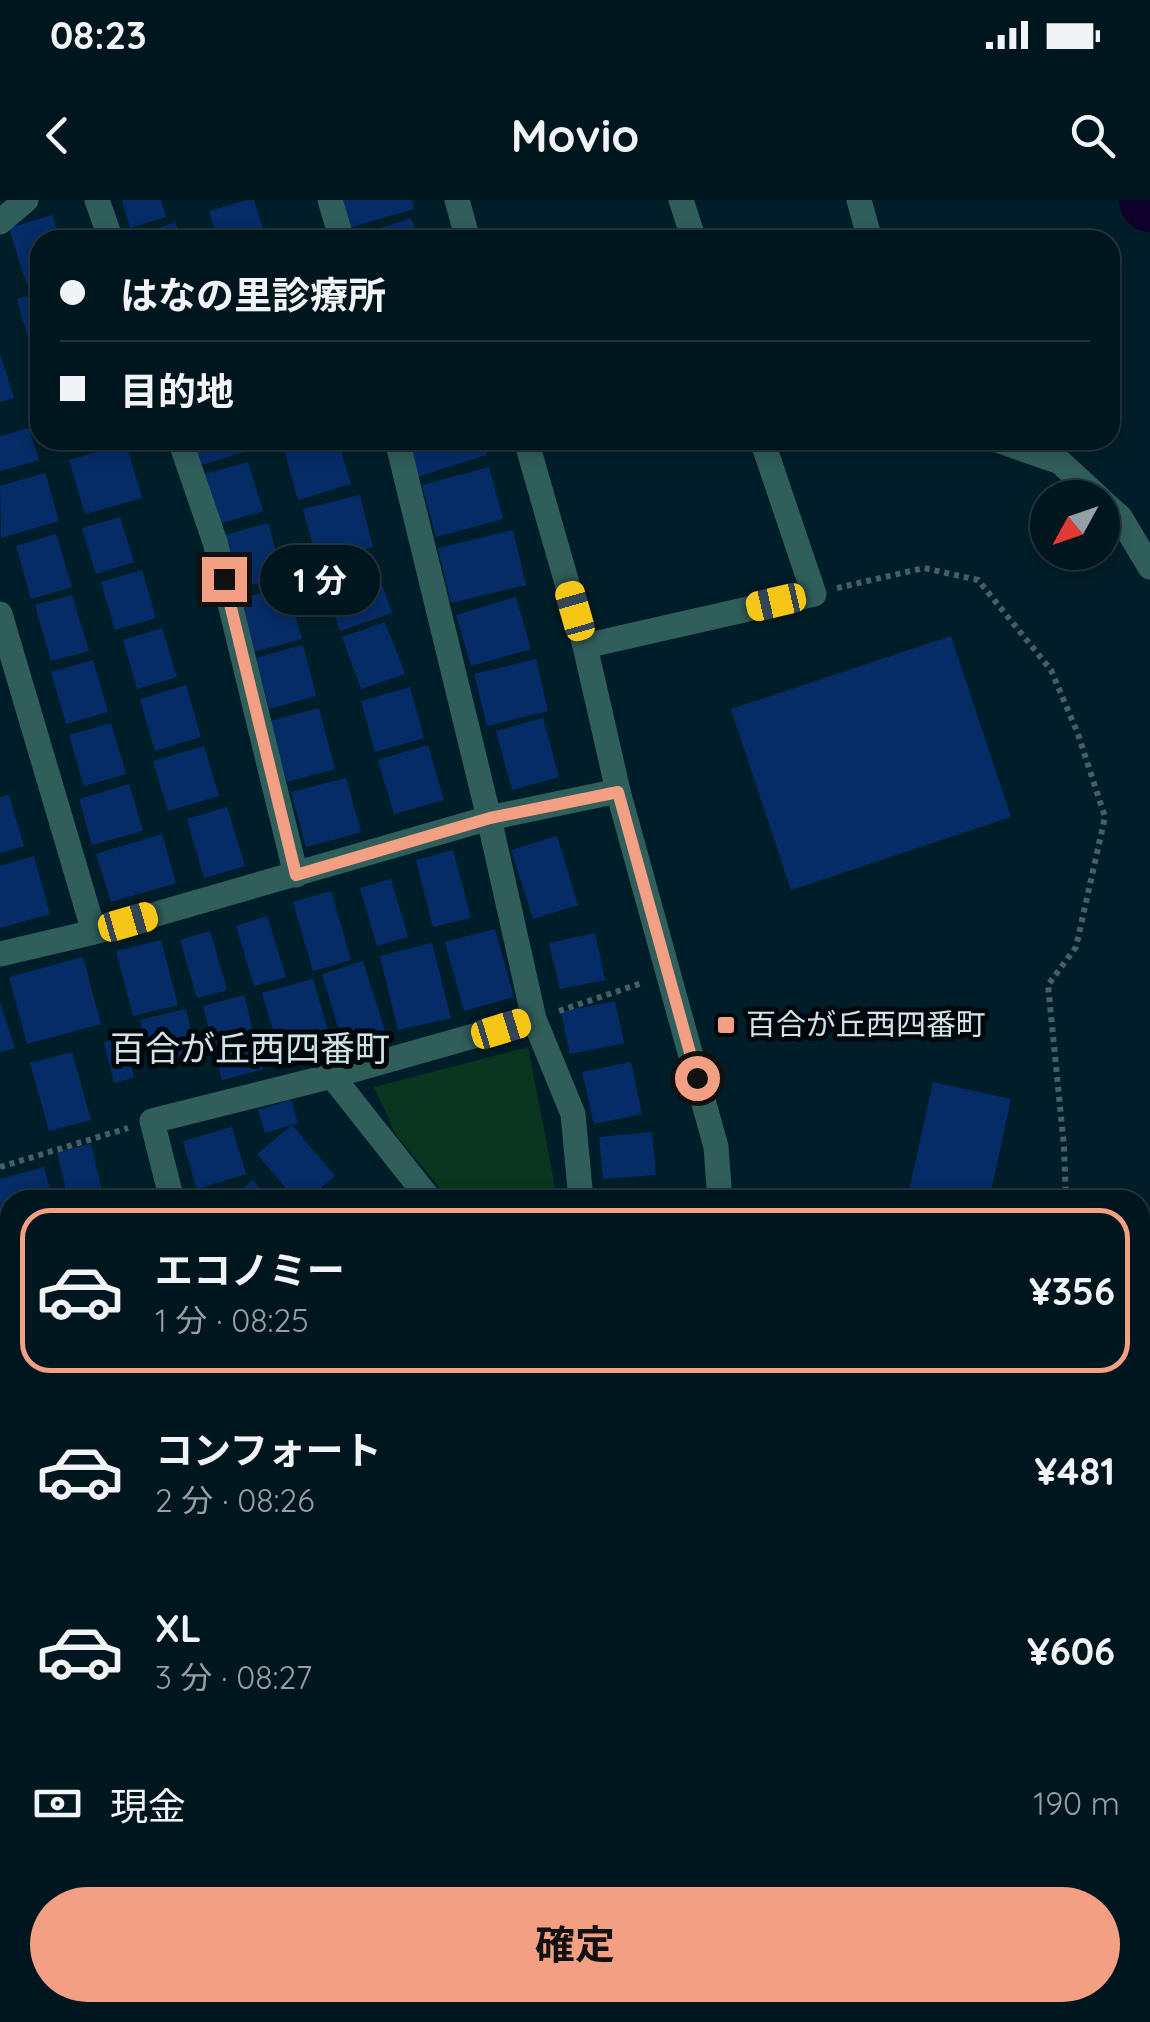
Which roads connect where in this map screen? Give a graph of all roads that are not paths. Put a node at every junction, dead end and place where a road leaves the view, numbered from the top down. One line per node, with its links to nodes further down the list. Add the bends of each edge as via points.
1 (26, 200): 7 (street)
2 (97, 200): 8 (street)
3 (330, 200): 9 (street)
4 (457, 200): 10 (street)
5 (681, 200): 11 (street)
6 (858, 200): 12 (street)
7 (0, 222)
8 (108, 230)
9 (339, 230)
10 (465, 230)
11 (691, 230)
12 (867, 230)
13 (183, 450): 25 (street, via 215,542)
14 (399, 450): 24 (street)
15 (529, 450): 22 (street)
16 (765, 450): 22 (street, via 814,594)
17 (1026, 450): 18 (street, via 1060,462)
18 (1080, 480)
19 (1120, 517): 20 (street)
20 (1150, 568)
21 (0, 614): 26 (street)
22 (585, 646): 23 (street)
23 (618, 792): 24 (street); 33 (street, via 716,1147)
24 (490, 818): 25 (street); 28 (street)
25 (296, 875): 26 (street)
26 (94, 932): 27 (street)
27 (0, 954)
28 (534, 1019): 29 (street); 32 (street, via 573,1114)
29 (332, 1076): 30 (street, via 152,1121); 31 (street)
30 (169, 1190)
31 (422, 1190)
32 (580, 1190)
33 (719, 1190)

